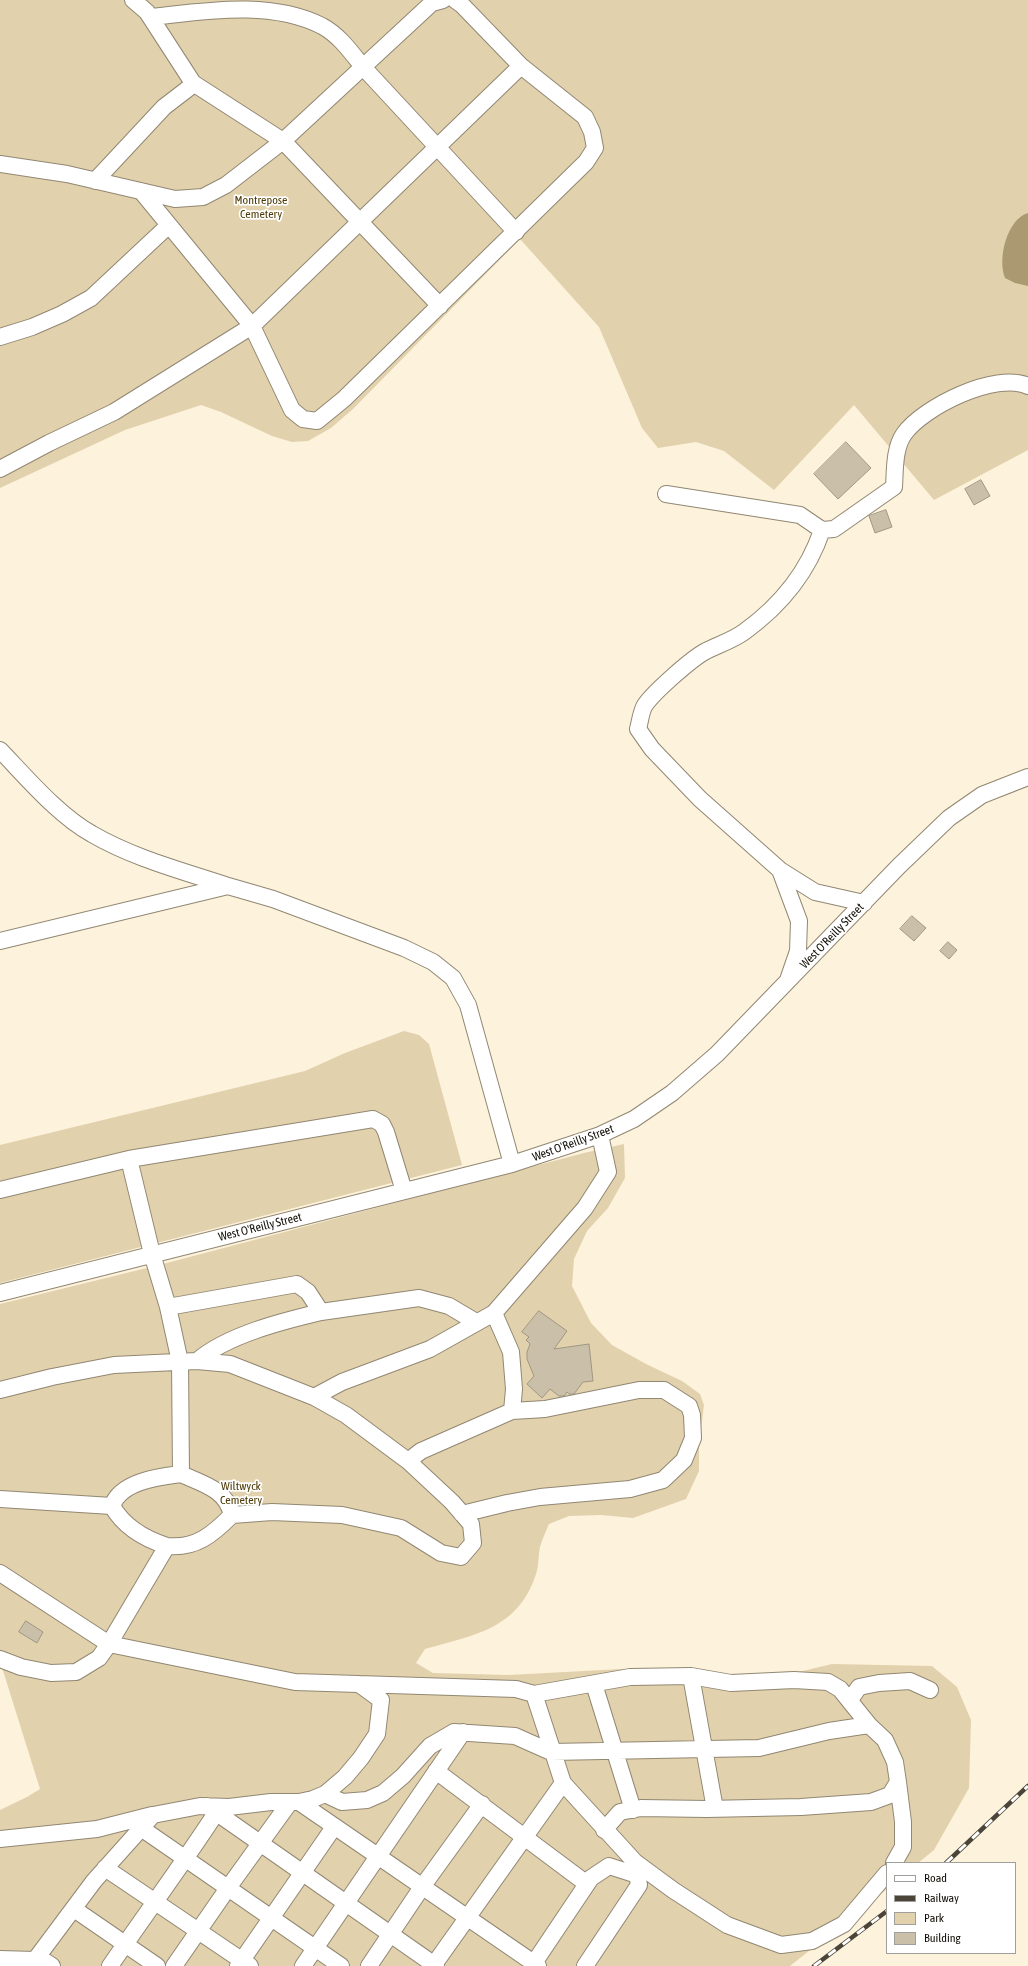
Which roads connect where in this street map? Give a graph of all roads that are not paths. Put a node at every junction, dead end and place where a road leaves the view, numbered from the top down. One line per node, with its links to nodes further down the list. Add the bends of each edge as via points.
1 (133, 0): 4 (street)
2 (444, 0): 6 (street, via 432,3)
3 (455, 0): 5 (street)
4 (151, 17): 6 (street, via 252,7 287,11 323,26 345,44); 7 (street)
5 (521, 66): 9 (street); 15 (street, via 585,117 592,132 595,148 586,162)
6 (363, 67): 8 (street); 9 (street)
7 (194, 84): 8 (street); 11 (street, via 164,107)
8 (283, 141): 12 (street, via 226,185 203,197 175,199); 13 (street)
9 (437, 148): 13 (street); 15 (street)
10 (0, 164): 11 (street)
11 (95, 181): 12 (street)
12 (141, 191): 14 (street)
13 (360, 222): 16 (street); 17 (street)
14 (169, 224): 17 (street); 18 (street, via 91,298 32,328)
15 (516, 232): 16 (street)
16 (440, 306): 17 (street, via 344,399 316,421 303,419 292,410)
17 (252, 326): 20 (street, via 114,412)
18 (0, 337)
19 (1028, 386): 22 (street, via 1020,382 1001,382 980,387 930,409 903,434 899,443 894,487 834,529)
20 (0, 469)
21 (666, 494): 22 (street, via 800,515)
22 (822, 530): 25 (street, via 816,547 792,587 766,615 742,634 704,652 658,690 644,707 638,729 652,749 700,798)
23 (0, 750): 26 (street, via 57,806 91,834 118,848)
24 (1028, 777): 27 (street, West O'Reilly Street, via 982,795 949,818)
25 (780, 870): 27 (street, via 815,892); 29 (street, via 799,921 798,951)
26 (228, 886): 28 (street); 32 (street, via 273,898 404,948 433,962 453,978 468,1005)
27 (864, 903): 29 (street, West O'Reilly Street)
28 (0, 941)
29 (787, 982): 30 (street, West O'Reilly Street, via 717,1054 672,1093 634,1119)
30 (600, 1135): 32 (street, West O'Reilly Street); 39 (street, via 608,1172 585,1208)
31 (129, 1159): 33 (street); 34 (street, via 373,1119 382,1124 386,1132); 35 (street)
32 (512, 1164): 34 (street, West O'Reilly Street)
33 (0, 1190)
34 (404, 1190): 35 (street, West O'Reilly Street)
35 (152, 1254): 36 (street, West O'Reilly Street); 37 (street)
36 (0, 1293)
37 (168, 1307): 38 (street, via 297,1284 308,1292); 42 (street)
38 (321, 1312): 40 (street, via 419,1298 449,1306); 41 (street, via 290,1319 226,1342)
39 (494, 1313): 40 (street); 45 (street, via 511,1352 514,1389)
40 (476, 1322): 44 (street, via 430,1349 342,1382)
41 (197, 1361): 42 (street); 44 (street, via 230,1364)
42 (180, 1362): 43 (street, via 114,1365); 47 (street)
43 (0, 1390)
44 (314, 1397): 46 (street, via 346,1415)
45 (512, 1411): 46 (street, via 421,1451); 50 (street, via 545,1409 639,1390 664,1390 689,1406 693,1438 684,1460 662,1480 630,1489 540,1497)
46 (408, 1461): 50 (street)
47 (180, 1474): 49 (street, via 157,1477 133,1485 115,1498); 51 (street, via 221,1493 230,1504)
48 (0, 1499): 49 (street)
49 (112, 1506): 52 (street, via 117,1516 134,1530 148,1540)
50 (462, 1514): 51 (street, via 471,1524 473,1543 461,1557 441,1554 401,1528 342,1515 272,1512)
51 (232, 1515): 52 (street, via 217,1530 199,1542 181,1547)
52 (167, 1546): 54 (street)
53 (0, 1573): 54 (street)
54 (109, 1644): 55 (street, via 99,1658 76,1672 51,1673 20,1667); 57 (street, via 295,1682)
55 (0, 1659)
56 (691, 1676): 58 (street, via 630,1677); 61 (street, via 731,1683 794,1680 828,1682 840,1689); 64 (street)
57 (358, 1684): 60 (street, via 516,1689); 70 (street, via 381,1700 377,1734 349,1772)
58 (594, 1684): 60 (street); 65 (street)
59 (930, 1690): 61 (street, via 910,1681 879,1683 859,1687)
60 (534, 1694): 66 (street)
61 (850, 1700): 62 (street)
62 (869, 1725): 64 (street, via 829,1731 758,1748); 68 (street, via 885,1740 895,1762)
63 (463, 1732): 66 (street, via 515,1736); 67 (street); 70 (street, via 454,1732 430,1746 402,1776 382,1793 367,1800 342,1802)
64 (705, 1749): 65 (street); 74 (street)
65 (615, 1750): 66 (street); 75 (street)
66 (552, 1752): 69 (street)
67 (436, 1771): 72 (street); 83 (street)
68 (898, 1782): 74 (street, via 890,1795 870,1802); 85 (street, via 903,1847)
69 (563, 1783): 79 (street); 80 (street)
70 (325, 1794): 71 (street)
71 (294, 1802): 73 (street); 77 (street); 82 (street)
72 (482, 1804): 80 (street); 91 (street)
73 (212, 1809): 76 (street, via 176,1809); 82 (street); 84 (street)
74 (715, 1809): 75 (street)
75 (633, 1810): 79 (street, via 620,1812)
76 (154, 1815): 78 (street); 81 (street, via 97,1829)
77 (334, 1826): 83 (street); 88 (street)
78 (141, 1828): 84 (street); 86 (street)
79 (604, 1830): 87 (street)
80 (525, 1837): 90 (street); 97 (street)
81 (0, 1839)
82 (260, 1843): 88 (street); 92 (street)
83 (379, 1857): 91 (street); 94 (street)
84 (186, 1859): 92 (street); 93 (street)
85 (895, 1862)
86 (105, 1868): 93 (street); 95 (street)
87 (636, 1868): 89 (street, via 727,1925 781,1945 812,1941 844,1924); 90 (street, via 609,1866 590,1878); 114 (street, via 639,1885)
88 (302, 1872): 94 (street); 96 (street)
89 (886, 1874)
90 (587, 1884): 106 (street)
91 (422, 1887): 97 (street); 99 (street)
92 (228, 1888): 96 (street); 98 (street)
93 (154, 1901): 98 (street); 100 (street)
94 (346, 1903): 99 (street); 101 (street)
95 (74, 1910): 100 (street); 103 (street)
96 (271, 1917): 101 (street); 104 (street)
97 (467, 1917): 105 (street); 106 (street)
98 (198, 1931): 104 (street); 110 (street)
99 (391, 1934): 105 (street); 113 (street)
100 (125, 1944): 108 (street); 109 (street)
101 (316, 1948): 111 (street); 112 (street)
102 (0, 1959): 103 (street)
103 (35, 1963): 107 (street, via 46,1962)
104 (243, 1964)
105 (434, 1965)
106 (536, 1965)
107 (52, 1966)
108 (110, 1966)
109 (157, 1966)
110 (174, 1966)
111 (303, 1966)
112 (341, 1966)
113 (369, 1966)
114 (585, 1966)

